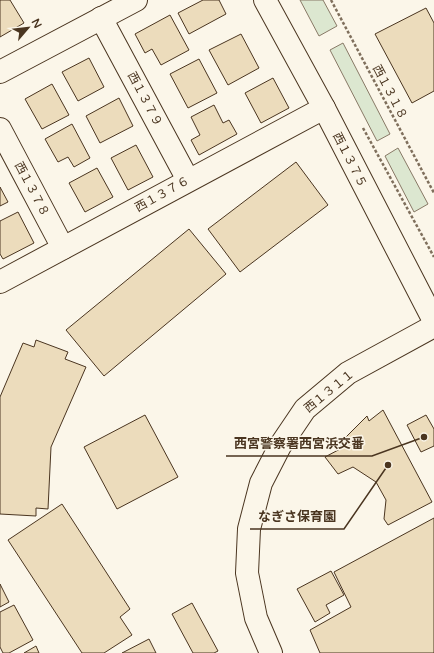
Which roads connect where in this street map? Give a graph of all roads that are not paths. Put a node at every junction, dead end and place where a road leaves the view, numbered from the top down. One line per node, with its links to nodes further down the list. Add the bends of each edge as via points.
1 (136, 0): 3 (street)
2 (265, 0): 5 (street, 西１３７５)
3 (101, 18): 4 (street); 7 (street, 西１３７９)
4 (0, 72)
5 (324, 108): 7 (street, 西１３７６); 10 (street, 西１３７５)
6 (0, 129): 8 (street, 西１３７８)
7 (188, 180): 8 (street, 西１３７６)
8 (63, 248): 9 (street, 西１３７６)
9 (0, 282)
10 (434, 321)
11 (434, 326): 12 (street, 西１３１１, via 348,374 305,409 280,446 261,483 249,529 248,573 256,618)
12 (271, 653)

